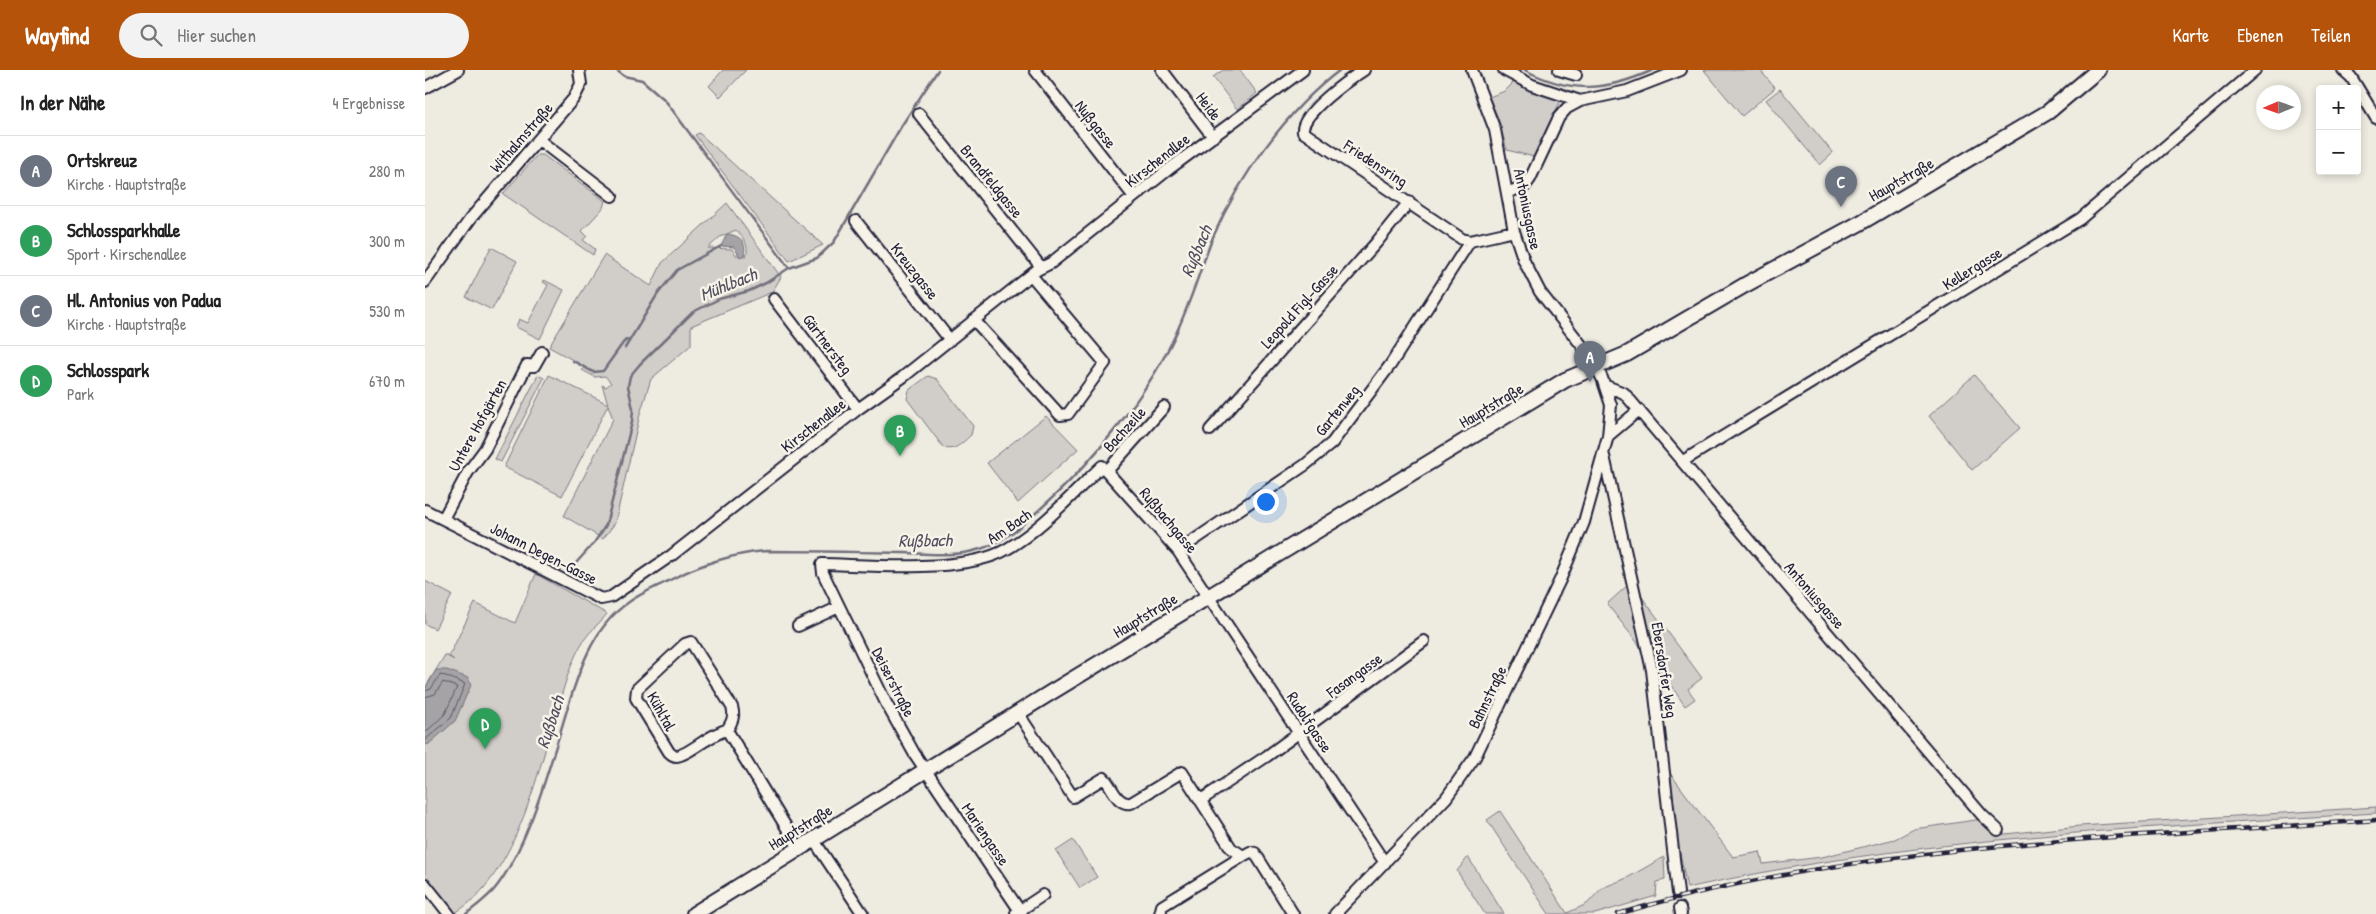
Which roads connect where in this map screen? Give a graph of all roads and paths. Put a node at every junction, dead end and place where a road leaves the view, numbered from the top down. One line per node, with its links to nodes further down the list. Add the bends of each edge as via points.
1 (457, 70): 16 (street)
2 (1035, 70): 24 (street, Nußgasse)
3 (1162, 70): 20 (street, Heide)
4 (1303, 70): 14 (street, Kirschenallee)
5 (1363, 70): 25 (street, Friedensring, via 1311,114 1303,125 1303,132)
6 (1472, 70): 22 (street, Antoniusgasse, via 1495,130)
7 (1504, 70): 17 (street, via 1532,85)
8 (1559, 70): 15 (street)
9 (1681, 70): 17 (street, via 1627,91)
10 (2098, 70): 37 (main road, Hauptstraße, via 2062,101 2021,129 1861,223 1745,285 1627,354)
11 (2255, 70): 45 (street, Kellergasse, via 2080,219)
12 (2343, 70): 19 (street, via 2351,77)
13 (583, 72): 21 (street, Withalmstraße, via 579,90)
14 (1289, 74): 20 (street, Kirschenallee)
15 (1576, 75)
16 (425, 88)
17 (1580, 101): 22 (street, via 1559,116 1524,187)
18 (919, 114): 29 (street, Brandfeldgasse)
19 (2376, 118)
20 (1213, 137): 24 (street, Kirschenallee)
21 (539, 140): 23 (street); 30 (street, Withalmstraße)
22 (1508, 192): 27 (street, Antoniusgasse)
23 (613, 196)
24 (1134, 197): 29 (street, Kirschenallee, via 1051,263)
25 (1409, 202): 28 (street, Friedensring, via 1462,239); 42 (street, Leopold Figl-Gasse)
26 (856, 221): 35 (street, Kreuzgasse)
27 (1514, 231): 28 (street); 37 (street, Antoniusgasse, via 1524,261 1540,292)
28 (1470, 241): 49 (street, Gartenweg, via 1391,364 1332,442 1305,465)
29 (1041, 267): 31 (street, Kirschenallee)
30 (428, 270): 32 (street, Withalmstraße)
31 (1031, 275): 34 (street, Kirschenallee); 34 (street, via 1105,363 1068,414 1060,415)
32 (425, 282)
33 (774, 298): 40 (street, Gärtnersteg)
34 (974, 320): 35 (street, Kirschenallee)
35 (950, 340): 40 (street, Kirschenallee)
36 (542, 352): 48 (street, Untere Hofgärten, via 534,366 527,365 485,449 468,472)
37 (1602, 364): 38 (street, Antoniusgasse); 52 (main road, Hauptstraße, via 1565,380)
38 (1606, 386): 41 (street, Antoniusgasse, via 1624,393); 43 (street, Bahnstraße, via 1611,405)
39 (1164, 407): 46 (street, Bachzeile)
40 (858, 408): 50 (street, Kirschenallee)
41 (1639, 410): 43 (street); 45 (street, Antoniusgasse)
42 (1210, 430)
43 (1607, 436): 44 (street, Bahnstraße)
44 (1603, 455): 65 (street, Bahnstraße, via 1584,522 1560,580 1475,758 1446,798); 67 (street, Ebersdorfer Weg, via 1652,670)
45 (1683, 460): 61 (street, Antoniusgasse)
46 (1104, 468): 49 (street, Rußbachgasse); 51 (street, Am Bach, via 1039,526 995,555 973,562 943,565)
47 (425, 510): 48 (street, Johann Degen-Gasse)
48 (443, 519): 50 (street, Johann Degen-Gasse, via 601,599 611,597)
49 (1178, 551): 52 (street, Rußbachgasse)
50 (672, 555)
51 (822, 564): 53 (street, Deiserstraße)
52 (1210, 597): 56 (main road, Hauptstraße); 58 (street, Rudolfgasse)
53 (839, 607): 54 (street); 59 (street, Deiserstraße, via 886,703)
54 (798, 626)
55 (1424, 641): 58 (street, Fasangasse)
56 (1018, 713): 59 (main road, Hauptstraße); 60 (street, via 1073,797 1104,778 1119,799 1131,803 1182,772)
57 (727, 730): 57 (street, Kühltal, via 734,713 732,706 691,640 637,689 636,698 672,755 681,754 717,732); 63 (street)
58 (1298, 733): 60 (street, Fasangasse); 65 (street, Rudolfgasse)
59 (925, 770): 62 (main road, Hauptstraße); 69 (street, Mariengasse)
60 (1201, 800): 64 (street, via 1231,848)
61 (1998, 830)
62 (813, 839): 63 (main road, Hauptstraße); 72 (street)
63 (799, 848): 71 (main road, Hauptstraße)
64 (1243, 856): 73 (street, via 1162,906); 74 (street, via 1255,853)
65 (1385, 863): 75 (street, Bahnstraße)
66 (425, 884): 70 (street)
67 (1678, 893)
68 (1043, 895): 69 (street)
69 (1019, 913)
70 (449, 914)
71 (694, 914)
72 (863, 914)
73 (1160, 914)
74 (1293, 914)
75 (1335, 914)

